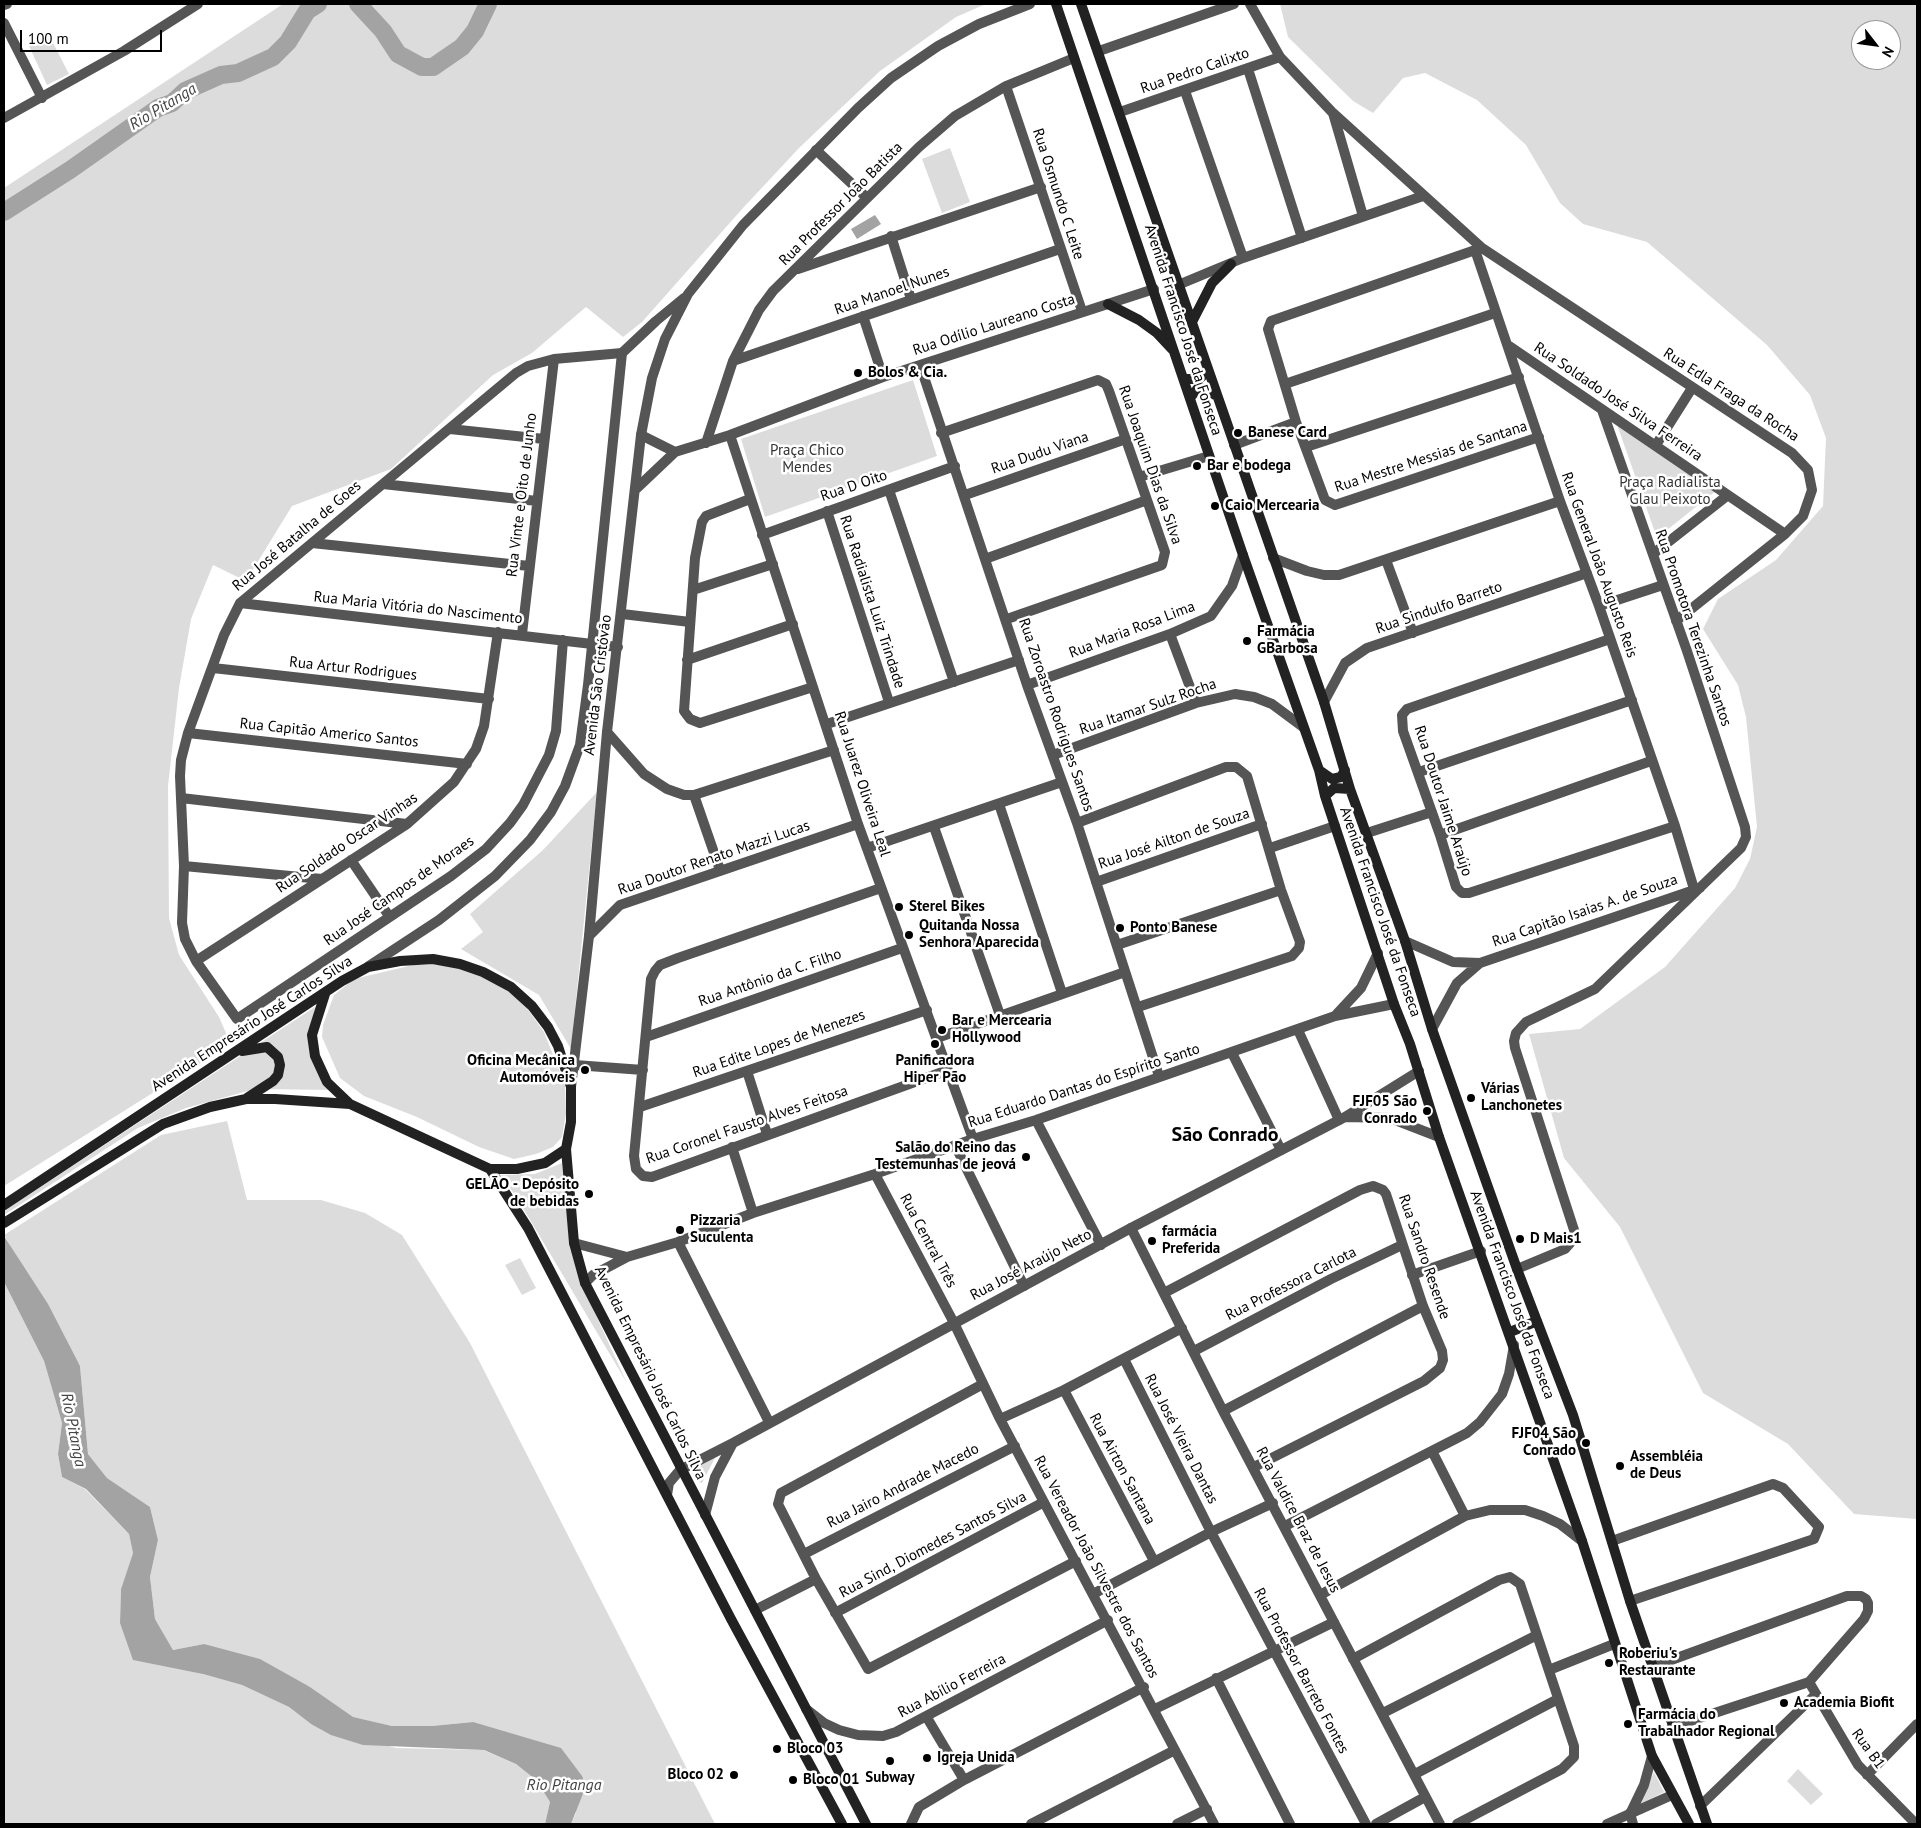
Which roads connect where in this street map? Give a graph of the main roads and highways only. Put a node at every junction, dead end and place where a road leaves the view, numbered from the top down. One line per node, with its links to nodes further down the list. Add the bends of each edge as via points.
1 (1056, 4): 6 (main road, Avenida Francisco José da Fonseca)
2 (1081, 4): 5 (main road, Avenida Francisco José da Fonseca)
3 (1231, 264): 5 (main road, via 1212,283)
4 (1108, 304): 6 (main road, via 1139,320)
5 (1192, 322): 7 (main road, Avenida Francisco José da Fonseca)
6 (1176, 352): 8 (main road, Avenida Francisco José da Fonseca)
7 (1208, 371): 8 (main road, via 1195,380); 9 (main road, Avenida Francisco José da Fonseca)
8 (1184, 379): 10 (main road, Avenida Francisco José da Fonseca)
9 (1216, 395): 10 (main road, via 1198,388); 12 (main road, Avenida Francisco José da Fonseca)
10 (1190, 398): 11 (main road, Avenida Francisco José da Fonseca)
11 (1319, 770): 12 (main road, via 1332,779 1341,777); 14 (main road, Avenida Francisco José da Fonseca)
12 (1345, 770): 13 (main road, Avenida Francisco José da Fonseca)
13 (1350, 789): 14 (main road, via 1334,788); 23 (main road, Avenida Francisco José da Fonseca)
14 (1325, 796): 24 (main road, Avenida Francisco José da Fonseca, via 1439,1136)
15 (325, 994): 16 (main road, Avenida Empresário José Carlos Silva); 18 (main road, via 312,1035 315,1056 327,1082); 19 (main road, Avenida Empresário José Carlos Silva, via 368,967 400,961 432,959 460,964 497,978 523,997 548,1027 558,1046 571,1087 571,1122)
16 (235, 1052): 17 (main road, via 267,1047 278,1057 278,1075); 21 (main road, Avenida Empresário José Carlos Silva)
17 (246, 1099): 18 (main road); 22 (main road, via 210,1107 163,1124)
18 (350, 1104): 20 (main road)
19 (566, 1148): 20 (main road, via 539,1165); 26 (main road, Avenida Empresário José Carlos Silva, via 574,1243 585,1283)
20 (490, 1170): 25 (main road, via 528,1228 731,1619)
21 (7, 1203)
22 (4, 1224)
23 (1537, 1321): 24 (main road); 28 (main road, Avenida Francisco José da Fonseca, via 1573,1415 1630,1601)
24 (1510, 1332): 27 (main road, Avenida Francisco José da Fonseca, via 1652,1756)
25 (842, 1824)
26 (866, 1824)
27 (1689, 1824)
28 (1707, 1824)

